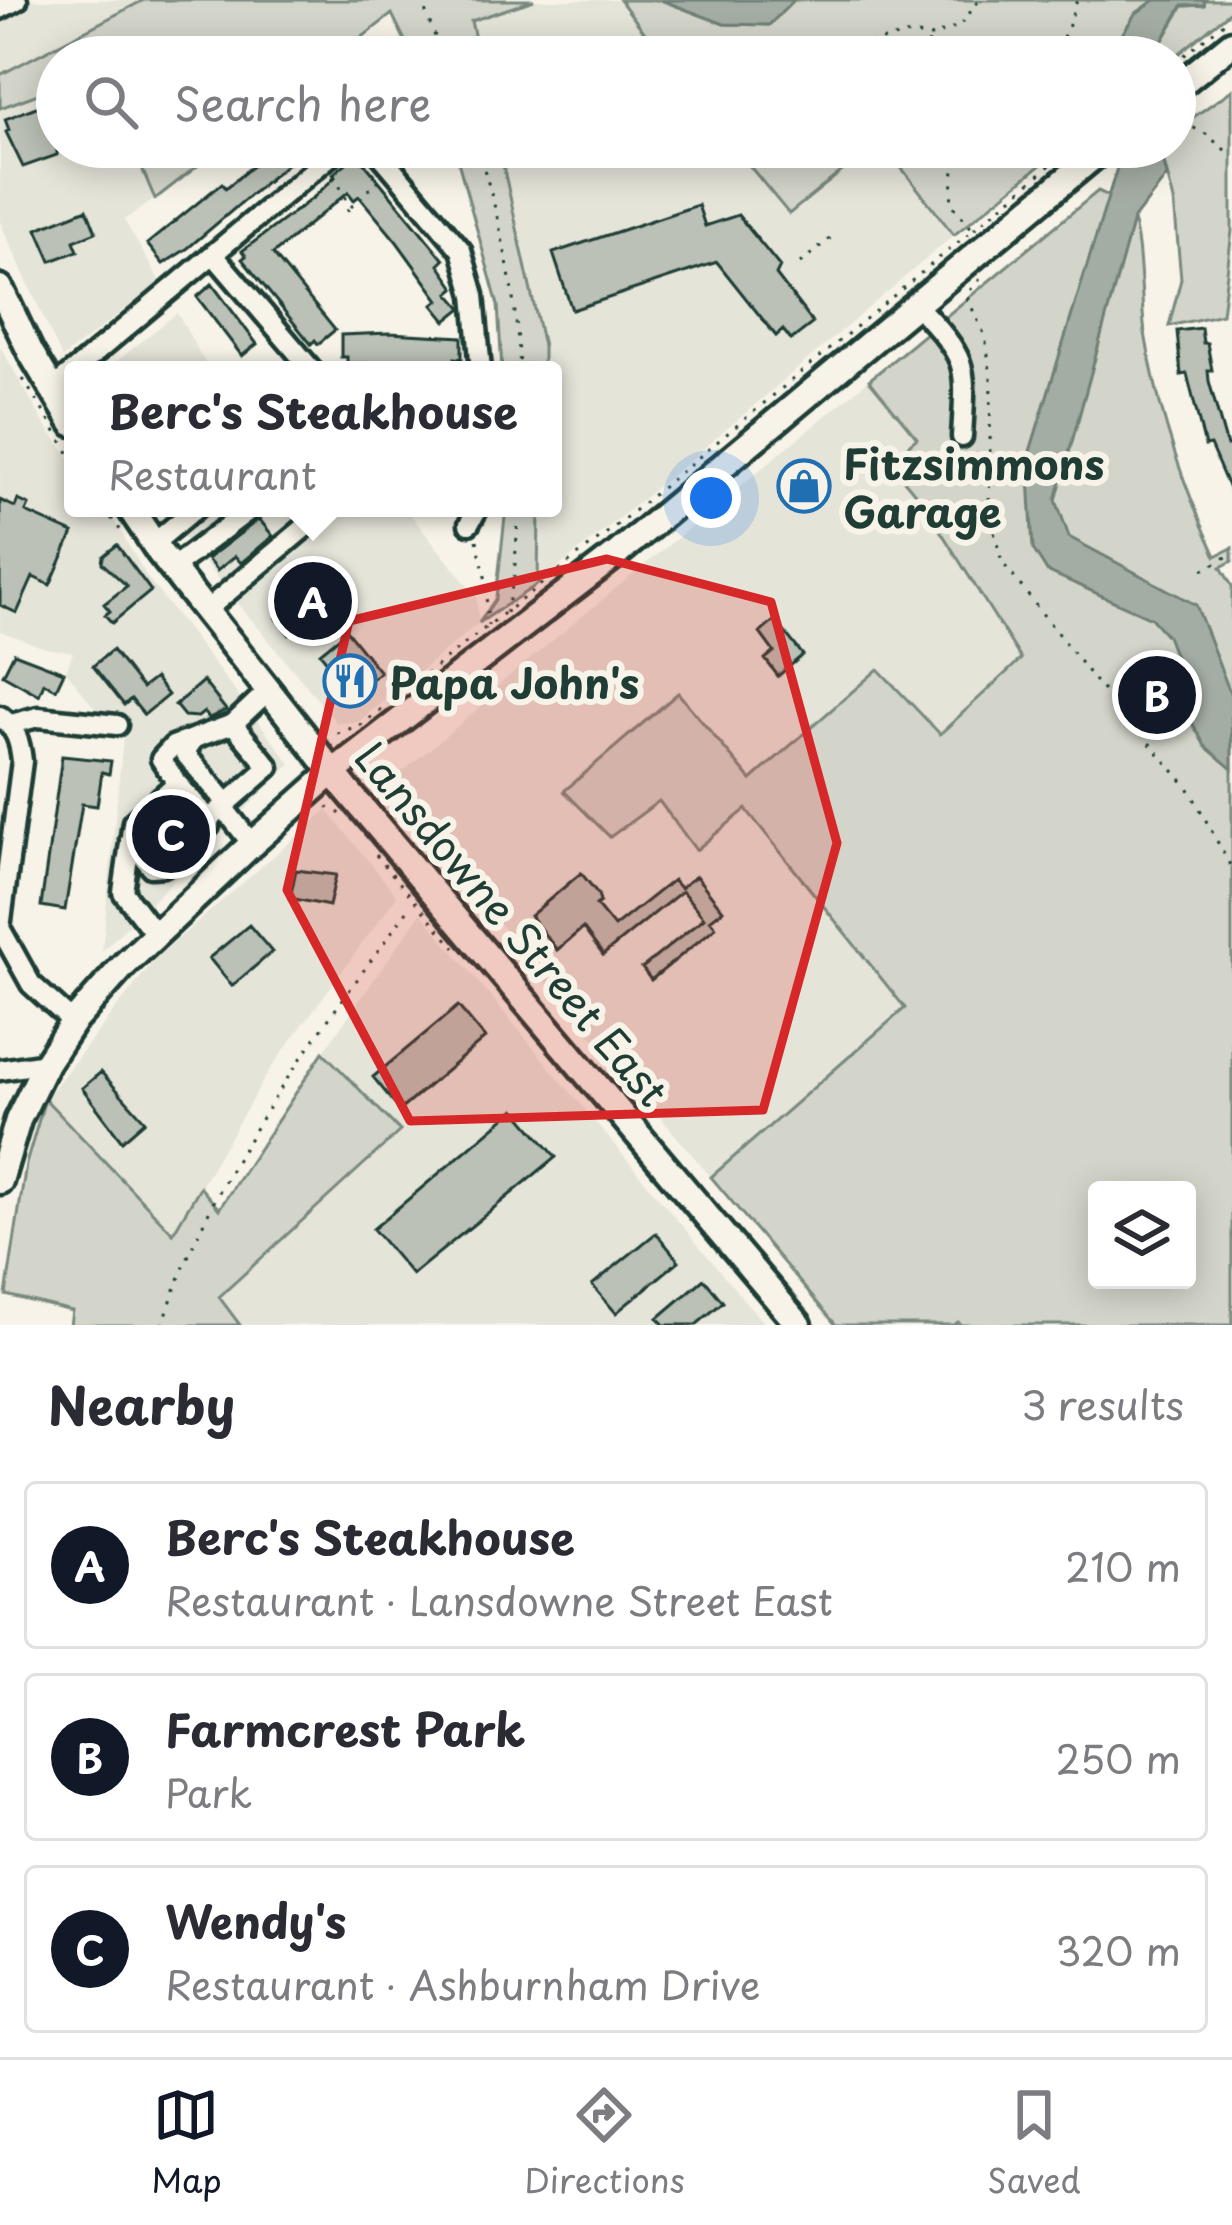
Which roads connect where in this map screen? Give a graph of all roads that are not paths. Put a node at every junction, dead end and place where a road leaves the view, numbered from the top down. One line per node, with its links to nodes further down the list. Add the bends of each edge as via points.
1 (1232, 43): 2 (main road)
2 (1196, 72)
3 (316, 168): 6 (street)
4 (394, 168): 11 (street, via 460,250)
5 (1080, 168): 8 (main road)
6 (213, 254): 9 (street); 10 (street)
7 (0, 288): 13 (main road)
8 (917, 307): 15 (street, via 966,371); 28 (main road, via 618,554 494,635)
9 (86, 361)
10 (304, 361)
11 (480, 361)
12 (64, 380): 13 (street)
13 (52, 390): 14 (main road)
14 (64, 409)
15 (962, 437)
16 (132, 517): 20 (main road, Lansdowne Street East)
17 (186, 517): 20 (street)
18 (240, 517): 21 (street)
19 (317, 517): 22 (street)
20 (154, 544): 21 (main road, Lansdowne Street East)
21 (172, 568): 22 (main road, Lansdowne Street East)
22 (206, 611): 23 (main road, Lansdowne Street East)
23 (270, 689): 25 (street); 28 (main road, Lansdowne Street East)
24 (5, 720): 26 (street); 33 (street, via 22,761)
25 (233, 724): 27 (street); 30 (street, via 268,767)
26 (117, 725)
27 (192, 741): 29 (street, via 161,759); 30 (street, via 185,754)
28 (333, 772): 32 (main road); 39 (main road, Lansdowne Street East)
29 (177, 783): 30 (street); 31 (street, via 133,822)
30 (220, 810): 31 (street, via 164,866 151,867); 32 (street)
31 (130, 840): 34 (street, via 123,892)
32 (252, 844): 34 (main road)
33 (0, 928): 35 (street, via 32,985)
34 (156, 935): 35 (main road)
35 (74, 1022): 36 (main road)
36 (46, 1063): 37 (street); 38 (main road)
37 (0, 1070)
38 (0, 1181)
39 (800, 1325)

